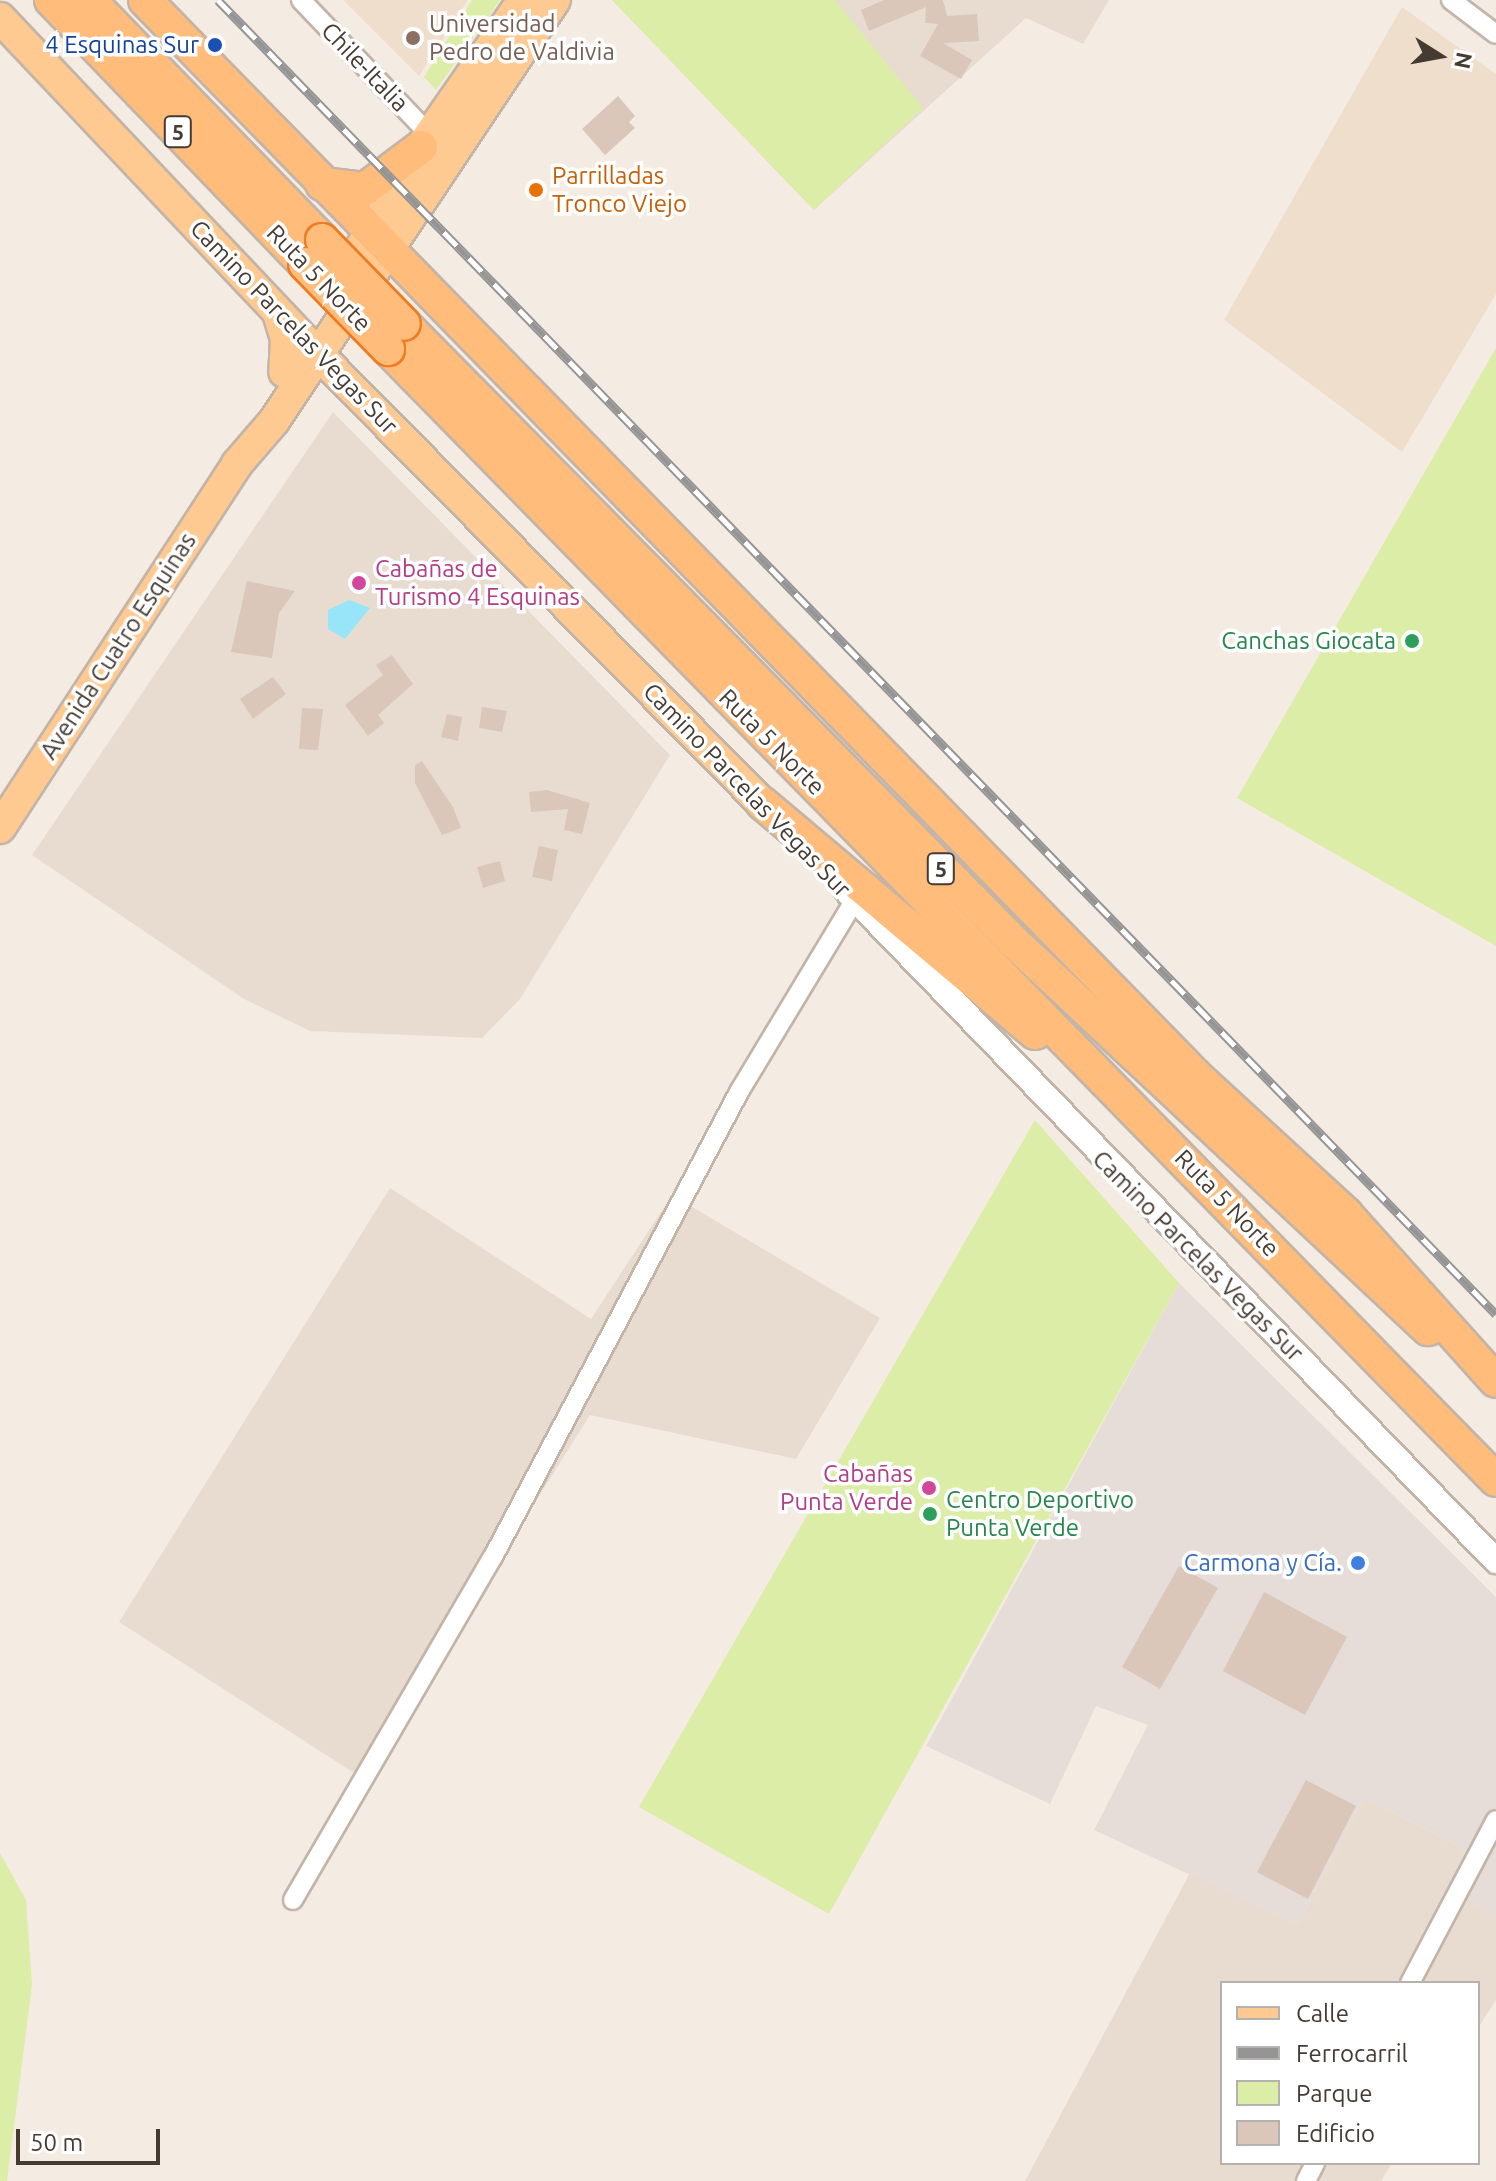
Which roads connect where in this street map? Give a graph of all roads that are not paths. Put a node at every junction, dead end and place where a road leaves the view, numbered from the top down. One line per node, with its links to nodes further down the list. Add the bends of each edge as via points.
1 (51, 0): 14 (highway, Ruta 5 Norte / 5)
2 (89, 0): 14 (highway, Ruta 5 Norte / 5)
3 (145, 0): 11 (highway)
4 (301, 0): 10 (street, Chile-Italia)
5 (523, 0): 10 (main road, Avenida Cuatro Esquinas)
6 (555, 0): 12 (main road, Avenida Cuatro Esquinas)
7 (1451, 0): 9 (street)
8 (0, 18): 15 (main road, Camino Parcelas Vegas Sur)
9 (1496, 34)
10 (425, 140): 11 (highway, via 365,189); 12 (main road, via 444,151); 13 (main road, Avenida Cuatro Esquinas)
11 (322, 184): 13 (highway)
12 (421, 200): 13 (main road, Avenida Cuatro Esquinas)
13 (378, 240): 17 (main road, Avenida Cuatro Esquinas); 26 (highway, via 1195,1075 1346,1214)
14 (314, 252): 16 (highway, Ruta 5 Norte / 5, bridge)
15 (275, 308): 17 (main road, Camino Parcelas Vegas Sur); 18 (main road, via 286,339)
16 (396, 337): 25 (highway, Ruta 5 Norte / 5); 27 (highway, Ruta 5 Norte / 5, via 1024,953)
17 (311, 347): 18 (main road, Avenida Cuatro Esquinas); 19 (main road, Camino Parcelas Vegas Sur); 20 (main road, Avenida Cuatro Esquinas)
18 (284, 372): 21 (main road, Avenida Cuatro Esquinas)
19 (361, 399): 20 (main road, via 324,389); 22 (main road, Camino Parcelas Vegas Sur)
20 (283, 407): 21 (main road, Avenida Cuatro Esquinas)
21 (237, 464): 23 (main road, Avenida Cuatro Esquinas)
22 (762, 803): 24 (street, Camino Parcelas Vegas Sur); 25 (highway)
23 (0, 828)
24 (855, 900): 29 (street, Camino Parcelas Vegas Sur); 31 (street, via 739,1092 493,1557)
25 (1188, 1162): 28 (highway, Ruta 5 Norte / 5)
26 (1496, 1381)
27 (1496, 1395)
28 (1496, 1480)
29 (1496, 1561)
30 (1496, 1820): 32 (street)
31 (293, 1900)
32 (1411, 1981)

